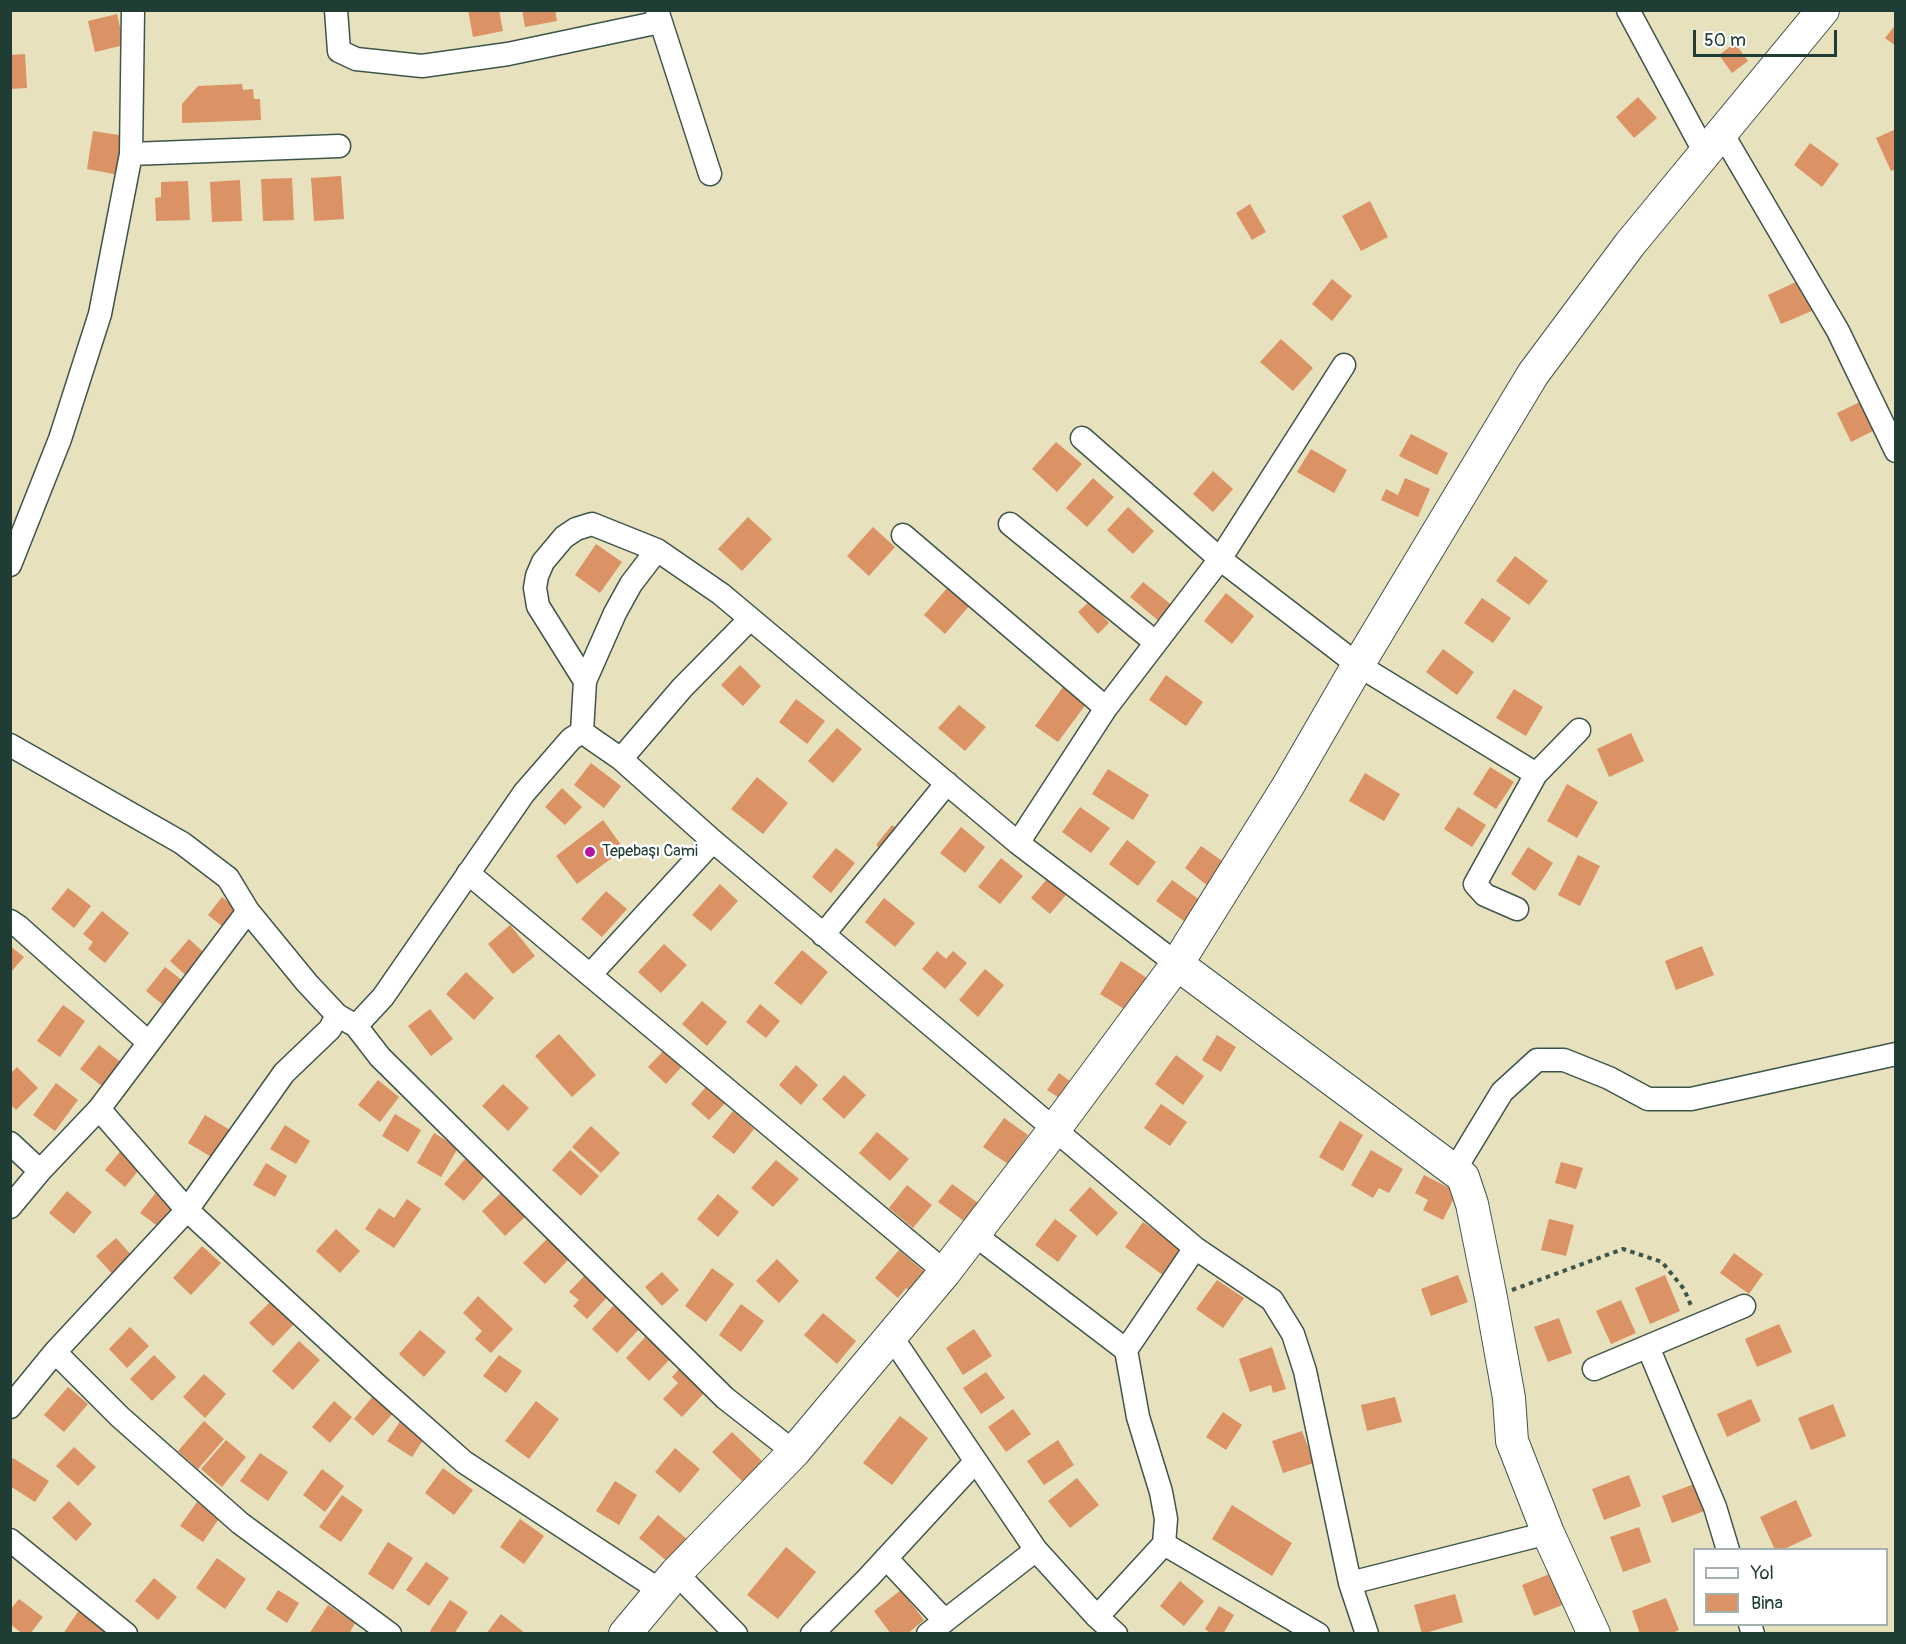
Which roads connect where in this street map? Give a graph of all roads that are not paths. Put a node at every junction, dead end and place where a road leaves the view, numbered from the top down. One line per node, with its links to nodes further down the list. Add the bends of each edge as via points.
1 (133, 10): 8 (street)
2 (336, 10): 5 (street, via 339,51 356,59 422,66 508,54)
3 (1628, 10): 6 (street)
4 (1823, 10): 6 (street)
5 (659, 16): 9 (street)
6 (1714, 143): 12 (street, via 1838,331); 20 (street, via 1630,244 1533,374)
7 (339, 146): 8 (street)
8 (131, 154): 17 (street, via 100,314 60,439)
9 (710, 174)
10 (1344, 365): 16 (street)
11 (1082, 438): 16 (street)
12 (1896, 451)
13 (1010, 524): 19 (street)
14 (903, 535): 22 (street)
15 (657, 550): 18 (street); 21 (street, via 615,613); 21 (street, via 592,524 564,537 543,562 535,588 538,606)
16 (1220, 559): 19 (street); 20 (street)
17 (10, 565)
18 (750, 619): 26 (street, via 682,688); 28 (street)
19 (1155, 642): 22 (street)
20 (1358, 665): 27 (street); 36 (street, via 1288,786)
21 (585, 681): 24 (street)
22 (1106, 708): 30 (street)
23 (1580, 730): 27 (street)
24 (582, 732): 26 (street); 31 (street, via 571,739 524,793)
25 (10, 745): 33 (street, via 182,843 228,878)
26 (621, 759): 29 (street)
27 (1536, 774): 32 (street, via 1474,884 1485,895)
28 (947, 783): 30 (street); 35 (street)
29 (713, 841): 35 (street); 37 (street)
30 (1018, 843): 36 (street)
31 (468, 873): 37 (street); 39 (street, via 383,996)
32 (1517, 909)
33 (248, 911): 38 (street); 40 (street)
34 (10, 921): 40 (street)
35 (823, 934): 43 (street)
36 (1176, 964): 43 (street); 46 (street)
37 (590, 975): 51 (street)
38 (337, 1015): 39 (street); 48 (street, via 330,1029 284,1073)
39 (357, 1026): 59 (street, via 380,1057 725,1398)
40 (148, 1042): 42 (street)
41 (1896, 1054): 46 (street, via 1691,1099 1648,1099 1564,1060 1537,1060 1502,1092)
42 (99, 1109): 45 (street); 48 (street)
43 (1054, 1130): 49 (street); 50 (street)
44 (10, 1143): 45 (street)
45 (40, 1171): 47 (street)
46 (1454, 1171): 61 (street, via 1463,1177 1472,1204 1509,1398 1512,1441)
47 (10, 1207)
48 (187, 1210): 56 (street); 67 (street, via 464,1462)
49 (975, 1235): 51 (street); 55 (street)
50 (1195, 1248): 55 (street); 68 (street, via 1272,1300 1293,1334 1305,1371)
51 (945, 1272): 53 (street)
52 (1744, 1306): 54 (street)
53 (891, 1336): 59 (street); 60 (street)
54 (1648, 1347): 57 (street); 64 (street, via 1715,1508)
55 (1126, 1350): 63 (street, via 1138,1417 1161,1491 1166,1519)
56 (55, 1352): 58 (street); 72 (street, via 120,1417 240,1523)
57 (1594, 1369)
58 (10, 1407)
59 (794, 1452): 67 (street)
60 (975, 1462): 65 (street); 66 (street)
61 (1548, 1533): 68 (street); 79 (street)
62 (10, 1540): 71 (street)
63 (1164, 1544): 69 (street); 77 (street)
64 (1727, 1548)
65 (1036, 1550): 69 (street); 70 (street)
66 (886, 1558): 70 (street); 75 (street)
67 (669, 1582): 73 (street); 74 (street)
68 (1350, 1583): 78 (street)
69 (1096, 1617): 76 (street)
70 (936, 1627)
71 (126, 1634)
72 (390, 1634)
73 (625, 1634)
74 (736, 1634)
75 (812, 1634)
76 (1116, 1634)
77 (1318, 1634)
78 (1367, 1634)
79 (1594, 1634)

